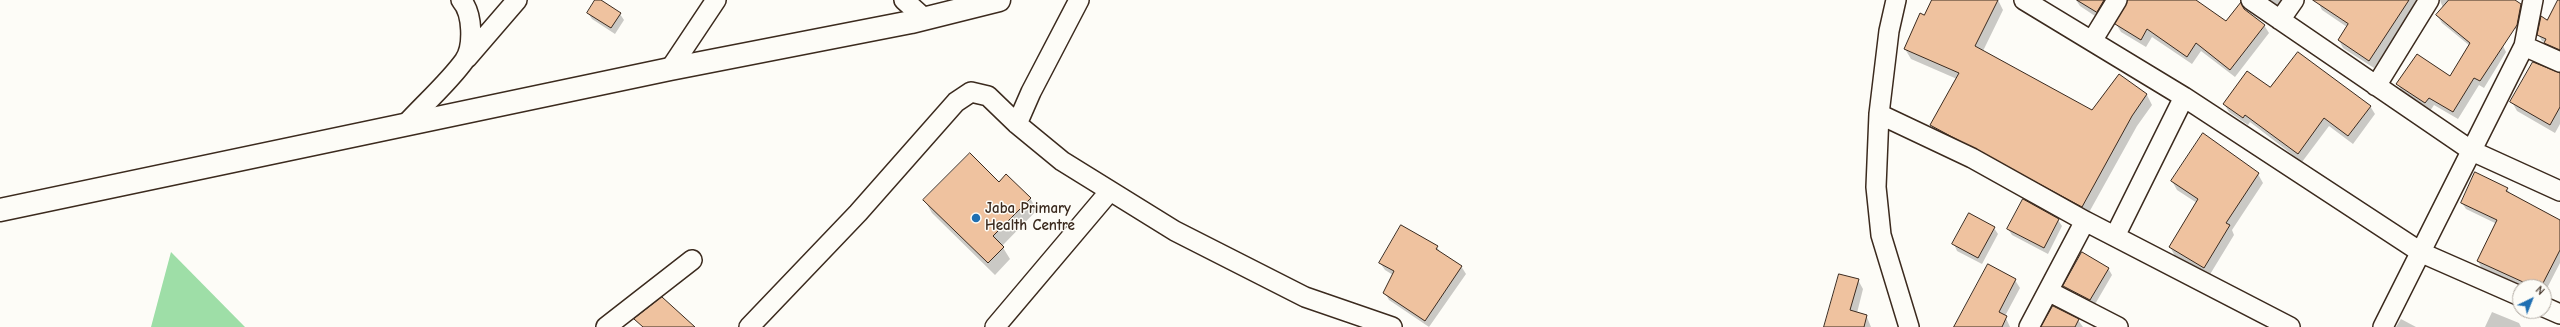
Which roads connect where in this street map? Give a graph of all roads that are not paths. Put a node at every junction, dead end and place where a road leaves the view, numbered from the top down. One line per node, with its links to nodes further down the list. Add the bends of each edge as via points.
1 (461, 0): 18 (street, via 466,6 471,30)
2 (517, 0): 18 (street)
3 (716, 0): 20 (street)
4 (904, 0): 14 (street)
5 (999, 0): 14 (main road)
6 (1079, 0): 24 (street)
7 (1896, 0): 23 (street, via 1889,31)
8 (2024, 0): 16 (street)
9 (2117, 0): 16 (street)
10 (2251, 0): 15 (street)
11 (2294, 0): 15 (street)
12 (2429, 0): 21 (street)
13 (2533, 0): 17 (street)
14 (924, 18): 20 (main road)
15 (2280, 20): 21 (street)
16 (2092, 41): 22 (street)
17 (2524, 46): 19 (street); 26 (street)
18 (464, 60): 25 (street)
19 (2560, 62)
20 (670, 69): 25 (main road)
21 (2376, 86): 26 (street)
22 (2184, 97): 31 (street); 32 (street)
23 (1879, 114): 30 (street, via 1972,158); 40 (street, via 1876,187 1881,235)
24 (1017, 124): 27 (street, via 1062,160); 37 (street, via 988,96 971,92 956,102 858,213)
25 (405, 125): 29 (main road)
26 (2472, 151): 28 (street); 32 (street)
27 (1110, 191): 38 (street); 39 (street, via 1175,231 1305,297)
28 (2560, 191)
29 (0, 210)
30 (2085, 221): 31 (street); 34 (street)
31 (2115, 236): 43 (street)
32 (2422, 252): 35 (street); 44 (street)
33 (692, 260): 36 (street)
34 (2048, 291): 41 (street); 42 (street)
35 (2512, 292)
36 (606, 327)
37 (749, 327)
38 (995, 327)
39 (1392, 327)
40 (1909, 327)
41 (2030, 327)
42 (2118, 327)
43 (2290, 327)
44 (2383, 327)

